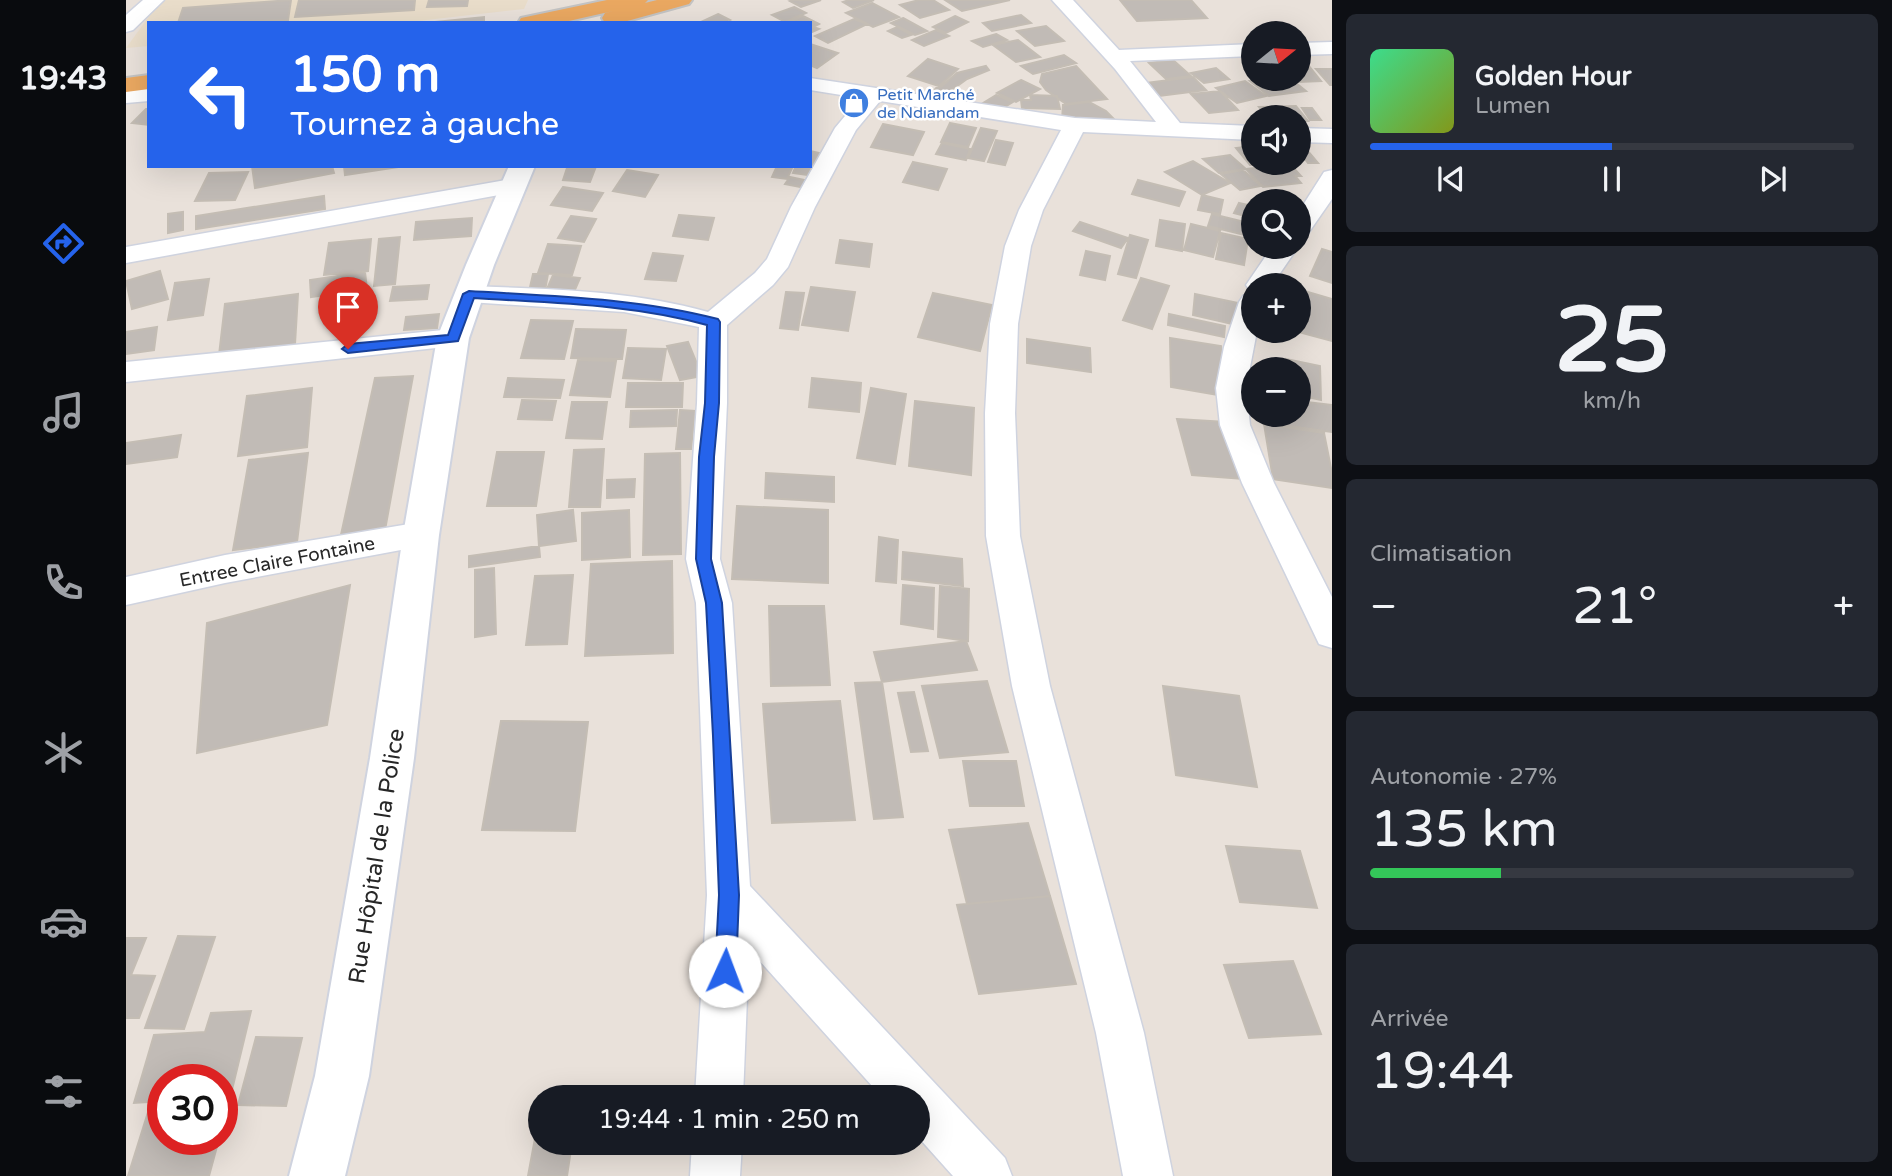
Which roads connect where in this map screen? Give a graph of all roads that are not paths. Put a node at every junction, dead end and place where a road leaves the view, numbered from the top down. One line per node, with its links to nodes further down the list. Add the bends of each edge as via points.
1 (153, 0): 7 (street)
2 (682, 0): 4 (highway)
3 (1062, 0): 11 (street)
4 (628, 11): 5 (highway); 6 (highway)
5 (553, 21)
6 (600, 21)
7 (126, 26)
8 (1332, 48): 9 (street)
9 (1311, 49)
10 (1241, 51): 11 (street)
11 (1113, 56): 21 (street)
12 (147, 68): 13 (highway)
13 (126, 70)
14 (147, 82): 16 (highway)
15 (812, 84): 18 (street)
16 (126, 85)
17 (147, 94): 19 (street)
18 (875, 94): 20 (street); 30 (street, via 846,128 779,261)
19 (126, 96)
20 (1075, 125): 21 (street); 45 (street, via 1031,210 1018,246 1004,324 1000,413 1003,536 1031,686 1120,1033)
21 (1174, 130): 22 (street)
22 (1241, 133)
23 (1311, 135): 24 (street)
24 (1332, 136)
25 (517, 176): 28 (street); 29 (street, Rue Hôpital de la Police)
26 (1332, 177): 27 (street)
27 (1311, 214)
28 (126, 255)
29 (469, 294): 30 (street, via 602,303); 31 (street, Rue Hôpital de la Police)
30 (713, 322): 37 (street, via 703,559 714,603)
31 (453, 338): 33 (street); 34 (street, Rue Hôpital de la Police)
32 (1241, 338): 36 (street, via 1231,388 1235,425 1258,484)
33 (126, 372)
34 (421, 535): 35 (street, Entree Claire Fontaine); 42 (street, Rue Hôpital de la Police, via 392,758 342,1076)
35 (130, 590)
36 (1332, 633)
37 (729, 895): 38 (street); 39 (street)
38 (720, 1085)
39 (903, 1085)
40 (930, 1114): 44 (street)
41 (716, 1155): 43 (street)
42 (317, 1176)
43 (715, 1176)
44 (987, 1176)
45 (1148, 1176)

